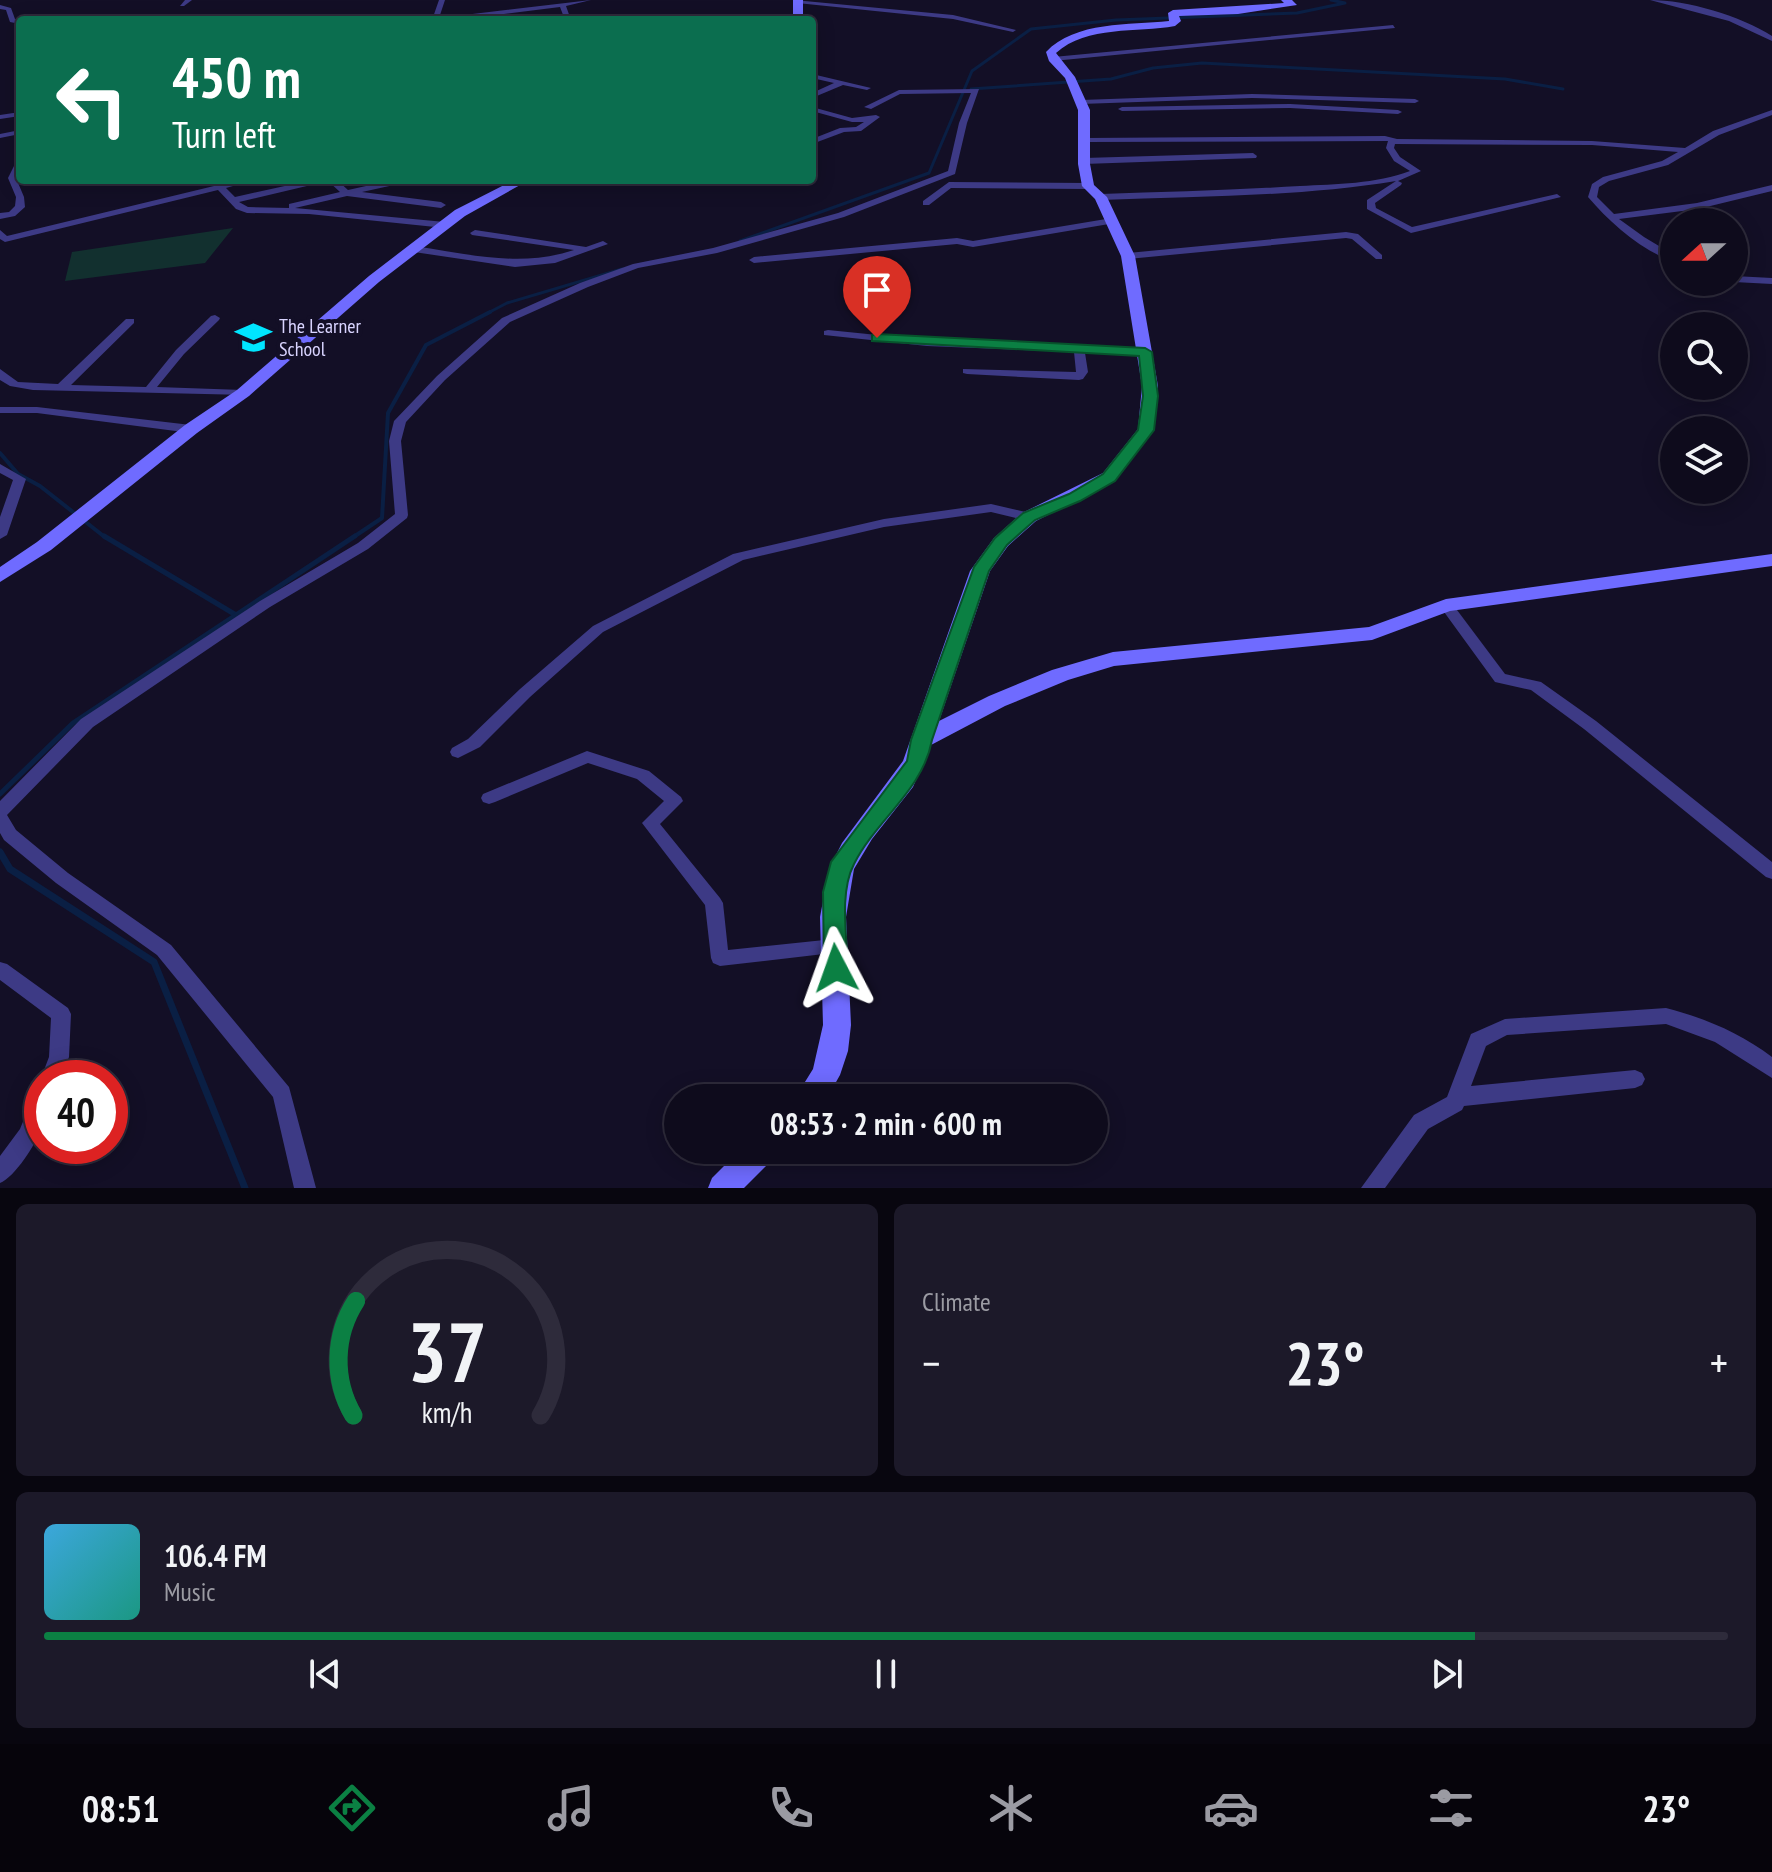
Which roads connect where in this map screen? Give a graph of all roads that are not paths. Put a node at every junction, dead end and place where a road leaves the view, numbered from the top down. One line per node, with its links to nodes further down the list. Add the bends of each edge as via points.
1 (588, 0): 5 (street)
2 (798, 0): 11 (street, via 953,17)
3 (1286, 0): 13 (street, via 1292,5 1173,13 1172,24 1069,40 1054,47)
4 (1653, 0): 12 (street)
5 (562, 5): 7 (street); 8 (street)
6 (0, 7): 9 (street, via 9,9)
7 (470, 16)
8 (566, 16)
9 (16, 22)
10 (1393, 27): 13 (street)
11 (1013, 30)
12 (1772, 39)
13 (1053, 59): 19 (street)
14 (816, 77): 15 (street)
15 (843, 82): 16 (street); 17 (street)
16 (867, 88)
17 (816, 94)
18 (1415, 101): 19 (street, via 1252,96)
19 (1082, 106): 22 (street); 25 (street)
20 (868, 107): 82 (street, via 899,92 976,91 952,172 841,215 714,251 636,266 506,320 400,421 395,441 402,515 363,546 265,604 87,723)
21 (816, 110): 24 (street, via 852,120 874,118 858,129)
22 (1398, 112)
23 (1772, 112): 27 (street)
24 (816, 140)
25 (1084, 140): 26 (street); 29 (street)
26 (1396, 141): 27 (street, via 1592,143); 31 (street, via 1390,148 1397,159 1417,171)
27 (1685, 150): 47 (street, via 1665,163 1595,186 1592,197)
28 (1253, 156): 29 (street)
29 (1084, 161): 39 (street)
30 (16, 170): 46 (street, via 12,178 20,207)
31 (1405, 178): 39 (street, via 1344,186); 41 (street, via 1370,202 1372,209 1411,230)
32 (213, 184): 50 (street, via 5,239)
33 (218, 184): 42 (street)
34 (306, 184): 42 (street)
35 (336, 184): 40 (street)
36 (386, 184): 40 (street)
37 (515, 184): 49 (street)
38 (1772, 188): 47 (street, via 1688,208)
39 (1095, 192): 43 (street, via 949,185); 48 (street)
40 (346, 193): 44 (street); 45 (street)
41 (1557, 197)
42 (234, 200): 45 (street, via 242,210)
43 (926, 203)
44 (441, 205)
45 (276, 209): 49 (street)
46 (0, 216)
47 (1611, 217): 55 (street)
48 (1112, 221): 56 (street); 58 (street, via 973,244 957,241)
49 (445, 225): 53 (street)
50 (0, 233)
51 (475, 233): 54 (street)
52 (603, 244): 54 (street)
53 (414, 249): 54 (street, via 515,264 555,260); 70 (street)
54 (588, 249)
55 (1660, 252)
56 (1128, 256): 57 (street, via 1346,235 1355,236); 65 (street)
57 (1379, 257)
58 (754, 260)
59 (1748, 280): 60 (street)
60 (1772, 281)
61 (215, 318): 69 (street)
62 (130, 321): 68 (street)
63 (828, 333): 64 (street)
64 (1079, 350): 65 (street); 66 (street, via 1079,377)
65 (1145, 352): 74 (street, via 1151,396 1146,430 1109,477)
66 (967, 371)
67 (0, 372): 68 (street, via 16,386)
68 (62, 387): 69 (street)
69 (149, 390): 70 (street)
70 (243, 393): 72 (street)
71 (0, 410): 72 (street)
72 (191, 429): 77 (street, via 84,516)
73 (0, 468): 75 (street, via 20,479)
74 (1029, 517): 79 (street, via 980,571); 80 (street, via 991,508 884,523 738,557 598,629)
75 (0, 535)
76 (1772, 560): 78 (street)
77 (0, 575)
78 (1446, 605): 79 (street, via 1372,633 1113,659 997,701); 84 (street, via 1500,678 1536,686)
79 (921, 740): 85 (street, via 917,762 903,785 842,862 835,892)
80 (458, 752)
81 (489, 798): 85 (street, via 587,757 643,775 675,801 650,823 714,903 720,958)
82 (0, 811)
83 (0, 818): 95 (street, via 10,835 62,878 164,950 282,1093)
84 (1772, 872)
85 (834, 947): 90 (street, via 839,1011)
86 (0, 970): 87 (street, via 61,1014)
87 (58, 1060)
88 (1772, 1069): 91 (street, via 1722,1034 1666,1016 1505,1027 1478,1040)
89 (1635, 1079): 91 (street)
90 (820, 1084)
91 (1458, 1097): 97 (street, via 1421,1122)
92 (24, 1140): 94 (street)
93 (747, 1164): 96 (street)
94 (0, 1173)
95 (305, 1188)
96 (723, 1188)
97 (1372, 1188)

